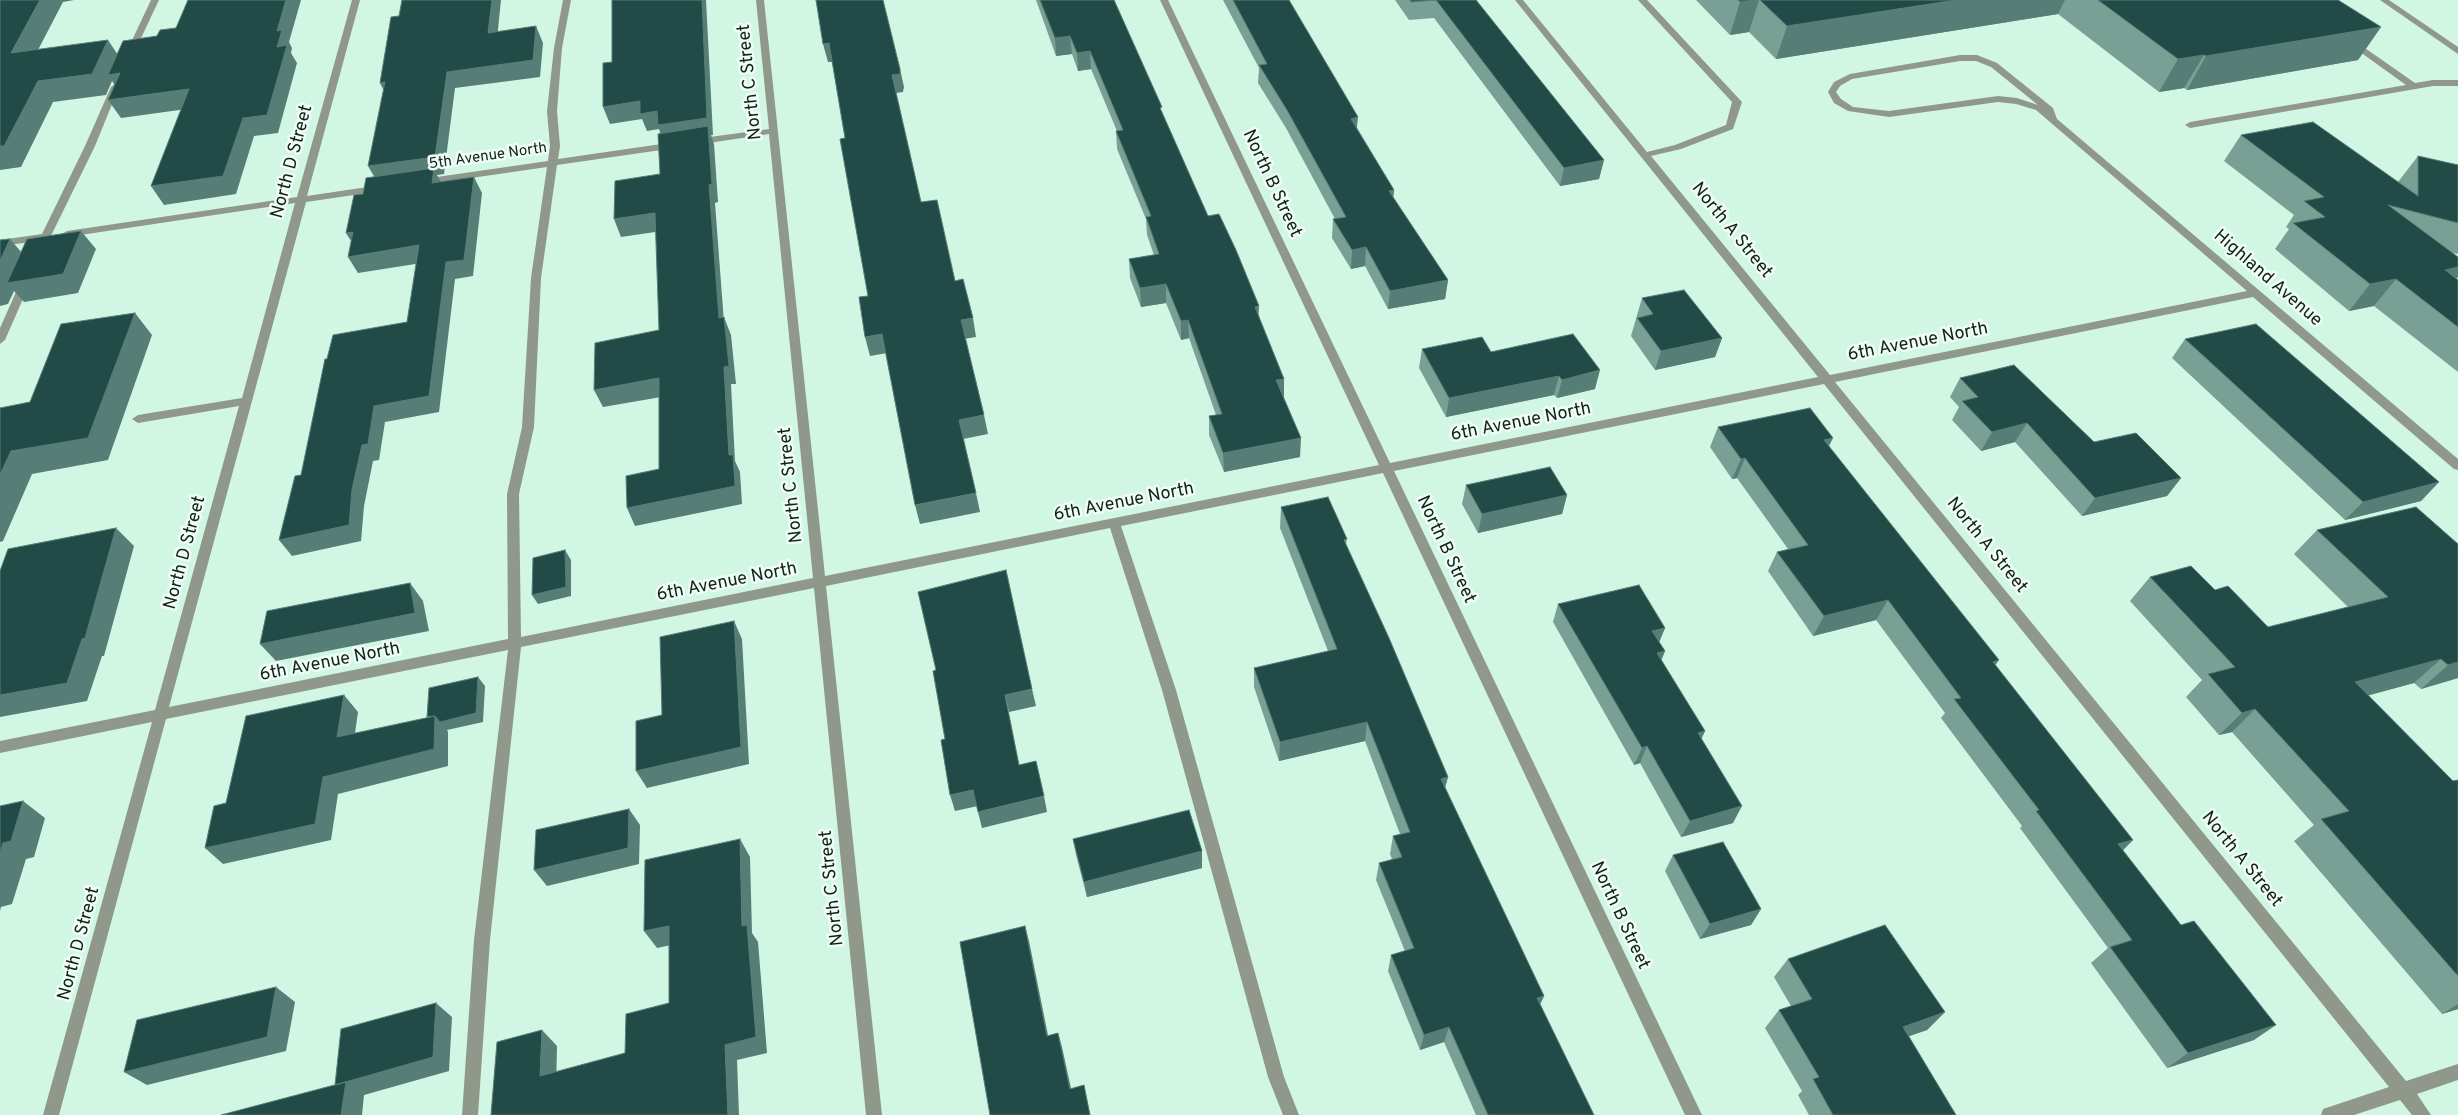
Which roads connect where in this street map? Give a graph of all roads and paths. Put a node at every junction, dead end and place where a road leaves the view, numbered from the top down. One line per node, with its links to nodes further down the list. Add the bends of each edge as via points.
1 (155, 0): 21 (street, via 90,146)
2 (356, 0): 20 (street, North D Street)
3 (566, 0): 17 (street, via 552,111)
4 (760, 0): 15 (street, North C Street)
5 (1164, 0): 31 (street, North B Street)
6 (1519, 0): 16 (street, North A Street)
7 (1642, 0): 16 (street, via 1737,102 1730,127 1678,147)
8 (2384, 0): 10 (street)
9 (2342, 34): 12 (street)
10 (2458, 51)
11 (2458, 83): 12 (street)
12 (2412, 86): 14 (street)
13 (2053, 118): 13 (street, via 2050,110 1994,65 1976,58 1850,77 1837,84 1832,92 1837,101 1851,109 1869,112 1897,114 1998,100 2017,101 2039,108); 25 (street, Highland Avenue)
14 (2190, 125)
15 (773, 131): 17 (street, 5th Avenue North); 33 (street, North C Street)
16 (1645, 155): 27 (street, North A Street)
17 (553, 163): 18 (street, 5th Avenue North); 34 (street, via 536,278 528,427 513,494)
18 (409, 184)
19 (390, 187): 20 (street)
20 (301, 199): 21 (street); 28 (street, North D Street)
21 (45, 237): 22 (street); 23 (street)
22 (0, 243)
23 (38, 252)
24 (31, 270): 26 (street)
25 (2256, 294): 27 (street, 6th Avenue North); 30 (street, Highland Avenue)
26 (0, 340)
27 (1827, 379): 31 (street, 6th Avenue North); 38 (street, North A Street)
28 (246, 401): 29 (street); 35 (street, North D Street)
29 (138, 419)
30 (2458, 466)
31 (1386, 468): 32 (street, 6th Avenue North); 43 (street, North B Street)
32 (1114, 523): 33 (street, 6th Avenue North); 42 (street, via 1169,690 1276,1077)
33 (820, 582): 34 (street, 6th Avenue North); 41 (street, North C Street)
34 (514, 644): 35 (street, 6th Avenue North); 40 (street, via 482,940)
35 (160, 715): 36 (street, 6th Avenue North); 39 (street, North D Street)
36 (0, 747)
37 (2458, 1072): 38 (street)
38 (2404, 1091): 44 (street); 45 (street, North A Street)
39 (51, 1115)
40 (470, 1115)
41 (874, 1115)
42 (1291, 1115)
43 (1694, 1115)
44 (2329, 1115)
45 (2424, 1115)

